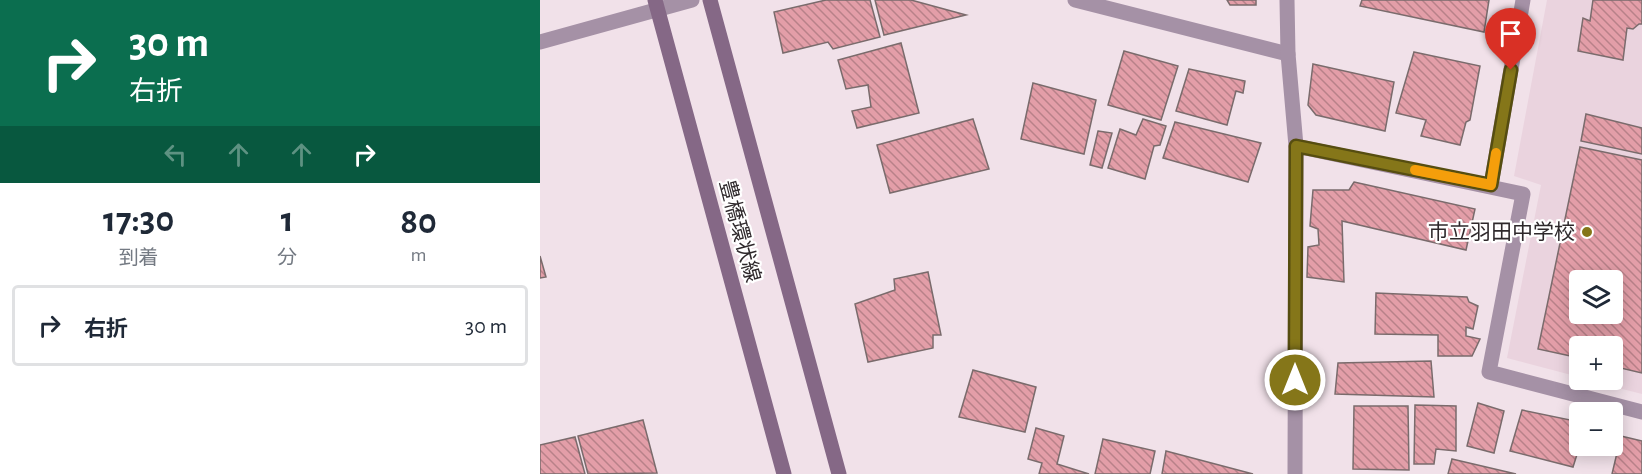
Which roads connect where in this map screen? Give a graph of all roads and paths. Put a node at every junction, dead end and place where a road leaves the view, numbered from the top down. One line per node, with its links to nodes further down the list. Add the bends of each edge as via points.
1 (692, 0): 6 (street)
2 (710, 0): 13 (main road, 豊橋環状線)
3 (1075, 0): 8 (street)
4 (1287, 0): 8 (street)
5 (1523, 0): 10 (street)
6 (656, 5): 7 (street); 12 (main road, 豊橋環状線)
7 (540, 42)
8 (1288, 54): 9 (street)
9 (1296, 146): 10 (street); 14 (street)
10 (1491, 185): 11 (street, via 1523,194 1489,372)
11 (1642, 412)
12 (784, 474)
13 (839, 474)
14 (1294, 474)

